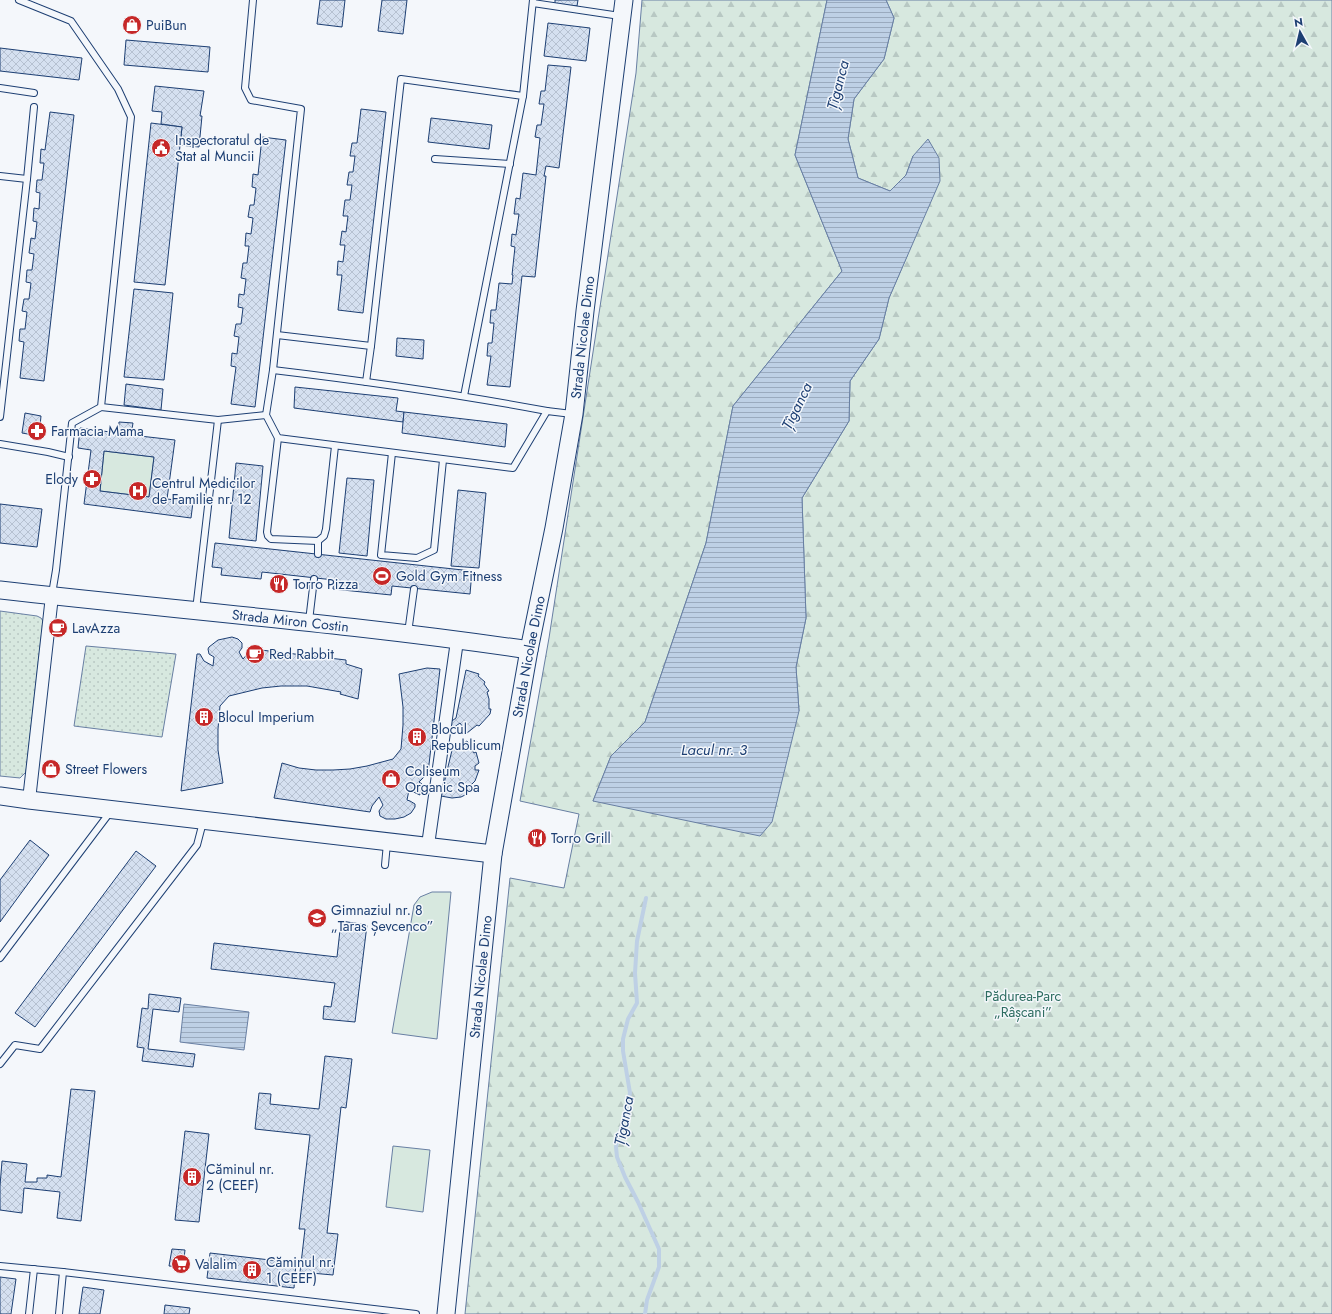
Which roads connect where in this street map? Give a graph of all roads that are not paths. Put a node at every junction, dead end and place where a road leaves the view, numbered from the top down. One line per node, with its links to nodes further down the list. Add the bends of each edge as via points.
1 (19, 0): 18 (lane, via 71,21 118,88 131,117)
2 (253, 0): 13 (lane, via 245,88 251,100 301,109)
3 (533, 1): 4 (lane); 7 (lane)
4 (623, 8): 20 (main road, Strada Nicolae Dimo)
5 (0, 88): 6 (lane)
6 (34, 93)
7 (523, 96): 10 (lane); 14 (lane, via 401,79)
8 (34, 108): 12 (lane)
9 (435, 159): 10 (lane)
10 (510, 164): 17 (lane)
11 (0, 176): 12 (lane)
12 (27, 179): 22 (lane)
13 (277, 335): 14 (lane); 15 (lane)
14 (371, 346): 16 (lane)
15 (273, 370): 16 (lane); 21 (lane)
16 (366, 382): 17 (lane)
17 (464, 396): 19 (lane)
18 (101, 407): 23 (lane); 28 (lane, via 72,423)
19 (546, 411): 20 (lane); 29 (lane, via 513,468)
20 (574, 414): 40 (main road, Strada Nicolae Dimo)
21 (266, 415): 23 (lane); 24 (lane)
22 (0, 417)
23 (218, 420): 36 (lane)
24 (278, 438): 26 (lane); 30 (lane, via 268,536 271,539)
25 (0, 444): 28 (lane)
26 (335, 446): 27 (lane); 30 (lane, via 326,529 324,536)
27 (392, 453): 29 (lane); 29 (lane, via 381,555 416,561 434,550)
28 (69, 457): 35 (lane)
29 (443, 460)
30 (318, 541): 31 (lane)
31 (318, 554)
32 (314, 578): 37 (lane)
33 (414, 588): 38 (lane)
34 (0, 590): 35 (main road, Strada Miron Costin)
35 (52, 596): 36 (main road, Strada Miron Costin); 42 (street)
36 (195, 612): 37 (main road, Strada Miron Costin)
37 (309, 623): 38 (main road, Strada Miron Costin)
38 (408, 635): 39 (main road, Strada Miron Costin)
39 (457, 641): 40 (main road, Strada Miron Costin); 46 (street)
40 (529, 650): 47 (main road, Strada Nicolae Dimo)
41 (0, 796): 42 (main road)
42 (29, 800): 43 (main road)
43 (112, 809): 44 (main road); 49 (lane)
44 (204, 820): 45 (main road); 50 (lane, via 197,845 40,1049 15,1045)
45 (388, 841): 46 (main road); 48 (lane)
46 (428, 845): 47 (main road)
47 (493, 854): 57 (main road, Strada Nicolae Dimo)
48 (385, 866)
49 (0, 958)
50 (0, 1064)
51 (0, 1266): 52 (lane)
52 (34, 1269): 53 (lane); 54 (lane)
53 (63, 1272): 55 (lane); 56 (lane)
54 (29, 1314)
55 (59, 1314)
56 (416, 1314)
57 (446, 1314)

